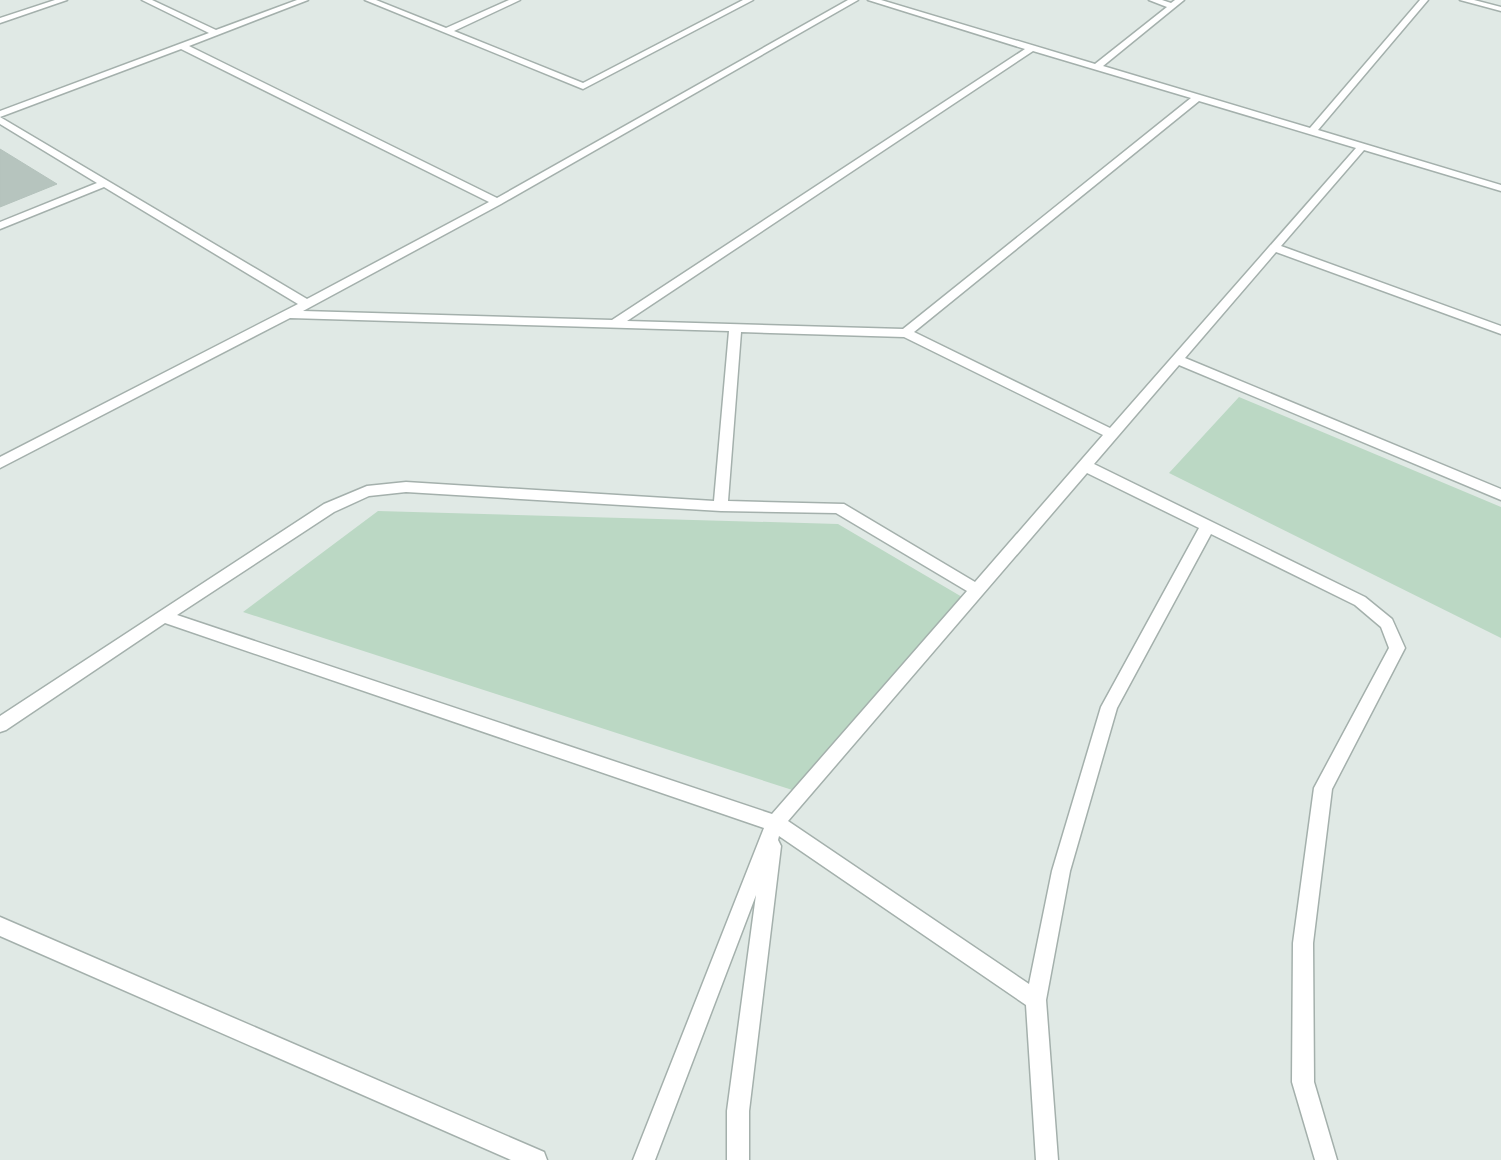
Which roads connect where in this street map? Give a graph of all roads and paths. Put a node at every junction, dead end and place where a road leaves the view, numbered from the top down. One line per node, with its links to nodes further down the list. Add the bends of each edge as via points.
1 (63, 0): 15 (street)
2 (146, 0): 17 (street)
3 (304, 0): 17 (street)
4 (369, 0): 16 (street)
5 (516, 0): 16 (street)
6 (749, 0): 16 (street, via 584,86)
7 (854, 0): 28 (street)
8 (872, 0): 19 (street)
9 (1153, 0): 13 (street)
10 (1424, 0): 24 (street)
11 (1464, 0): 12 (street)
12 (1475, 1): 14 (street)
13 (1177, 3): 20 (street)
14 (1501, 9)
15 (0, 21)
16 (447, 31)
17 (216, 33): 18 (street)
18 (182, 46): 22 (street); 28 (street)
19 (1032, 48): 20 (street); 33 (street)
20 (1096, 67): 21 (street)
21 (1198, 97): 24 (street); 36 (street)
22 (0, 114)
23 (0, 120): 26 (street)
24 (1312, 131): 25 (street)
25 (1364, 146): 27 (street); 30 (street)
26 (105, 183): 29 (street); 31 (street)
27 (1501, 188)
28 (497, 202): 31 (street)
29 (0, 226)
30 (1274, 247): 35 (street); 37 (street)
31 (307, 304): 32 (street)
32 (288, 314): 33 (street); 39 (street)
33 (614, 324): 34 (street)
34 (735, 328): 36 (street); 42 (street)
35 (1501, 330)
36 (906, 333): 38 (street)
37 (1177, 359): 38 (street); 41 (street)
38 (1112, 434): 40 (street)
39 (0, 463)
40 (1085, 466): 43 (street); 44 (street)
41 (1501, 495)
42 (721, 506): 44 (street, via 839,508); 45 (street, via 406,487 367,491 329,508)
43 (1208, 526): 49 (street, via 1109,707 1062,871); 54 (street, via 1360,601 1387,623 1398,648 1324,788 1303,943 1303,1082)
44 (977, 590): 47 (street)
45 (163, 616): 46 (street); 47 (street)
46 (1, 724)
47 (775, 822): 49 (street); 51 (street); 52 (street, via 738,1111)
48 (0, 926): 50 (street)
49 (1036, 1000): 53 (street)
50 (536, 1160)
51 (644, 1160)
52 (738, 1160)
53 (1047, 1160)
54 (1326, 1160)

